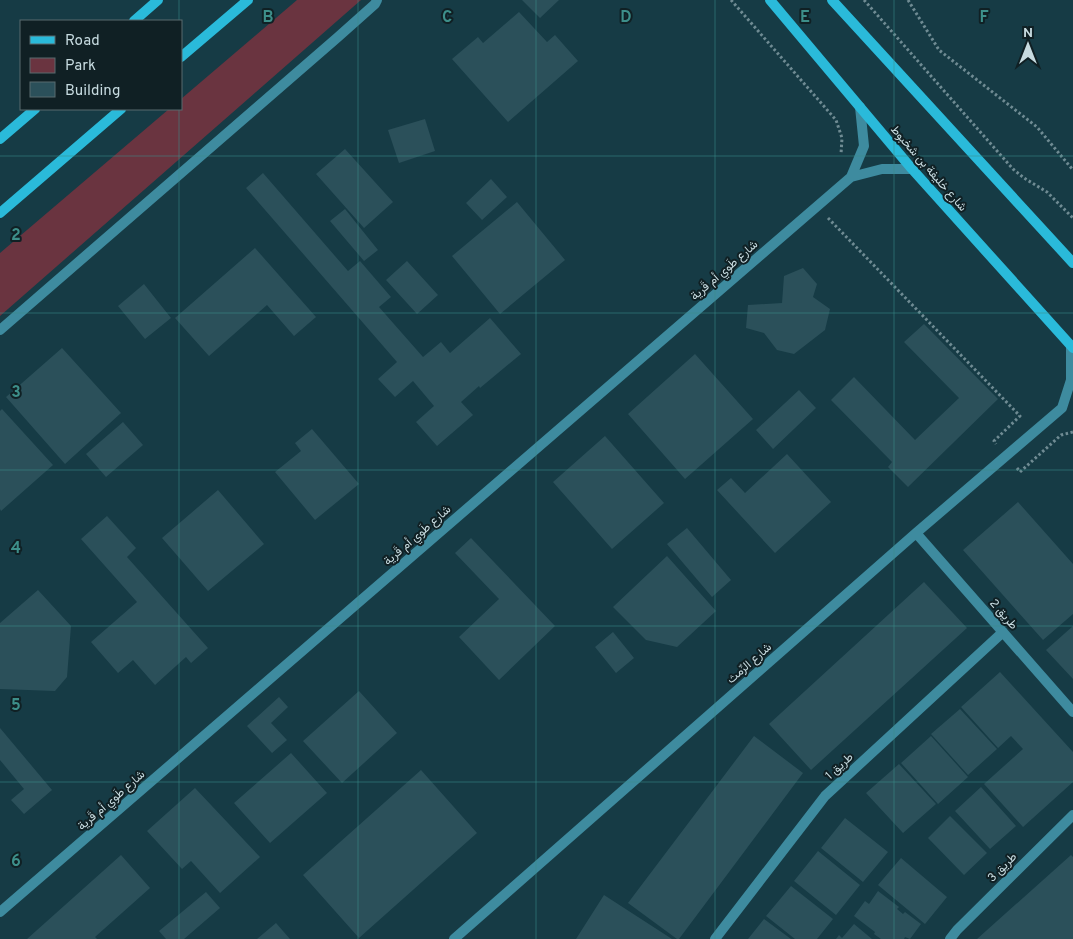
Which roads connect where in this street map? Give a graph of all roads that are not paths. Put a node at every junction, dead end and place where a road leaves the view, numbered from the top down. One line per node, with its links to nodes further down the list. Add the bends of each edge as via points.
1 (158, 0): 6 (main road)
2 (248, 0): 7 (main road)
3 (377, 0): 16 (street)
4 (770, 0): 8 (main road, شارع خليفة بن شخبوط)
5 (832, 0): 15 (main road)
6 (135, 20)
7 (182, 56)
8 (860, 107): 12 (main road, شارع خليفة بن شخبوط); 13 (street, شارع طَوي أم قَرية, via 864,146)
9 (34, 110): 11 (main road)
10 (120, 110): 14 (main road)
11 (0, 139)
12 (912, 169): 13 (street, شارع طَوي أم قَرية, via 882,169); 17 (main road, شارع خليفة بن شخبوط)
13 (851, 177): 24 (street, شارع طَوي أم قَرية)
14 (0, 213)
15 (1073, 263)
16 (0, 330)
17 (1072, 346): 19 (street, via 1071,380)
18 (1073, 406): 19 (street)
19 (1062, 408): 20 (street, شارع الرِّمث)
20 (916, 533): 21 (street, طريق 2); 25 (street, شارع الرِّمث)
21 (1003, 632): 22 (street, طريق 2); 26 (street, طريق 1, via 825,796)
22 (1073, 712)
23 (1073, 815): 27 (street, طريق 3)
24 (0, 912)
25 (454, 939)
26 (715, 939)
27 (950, 939)

